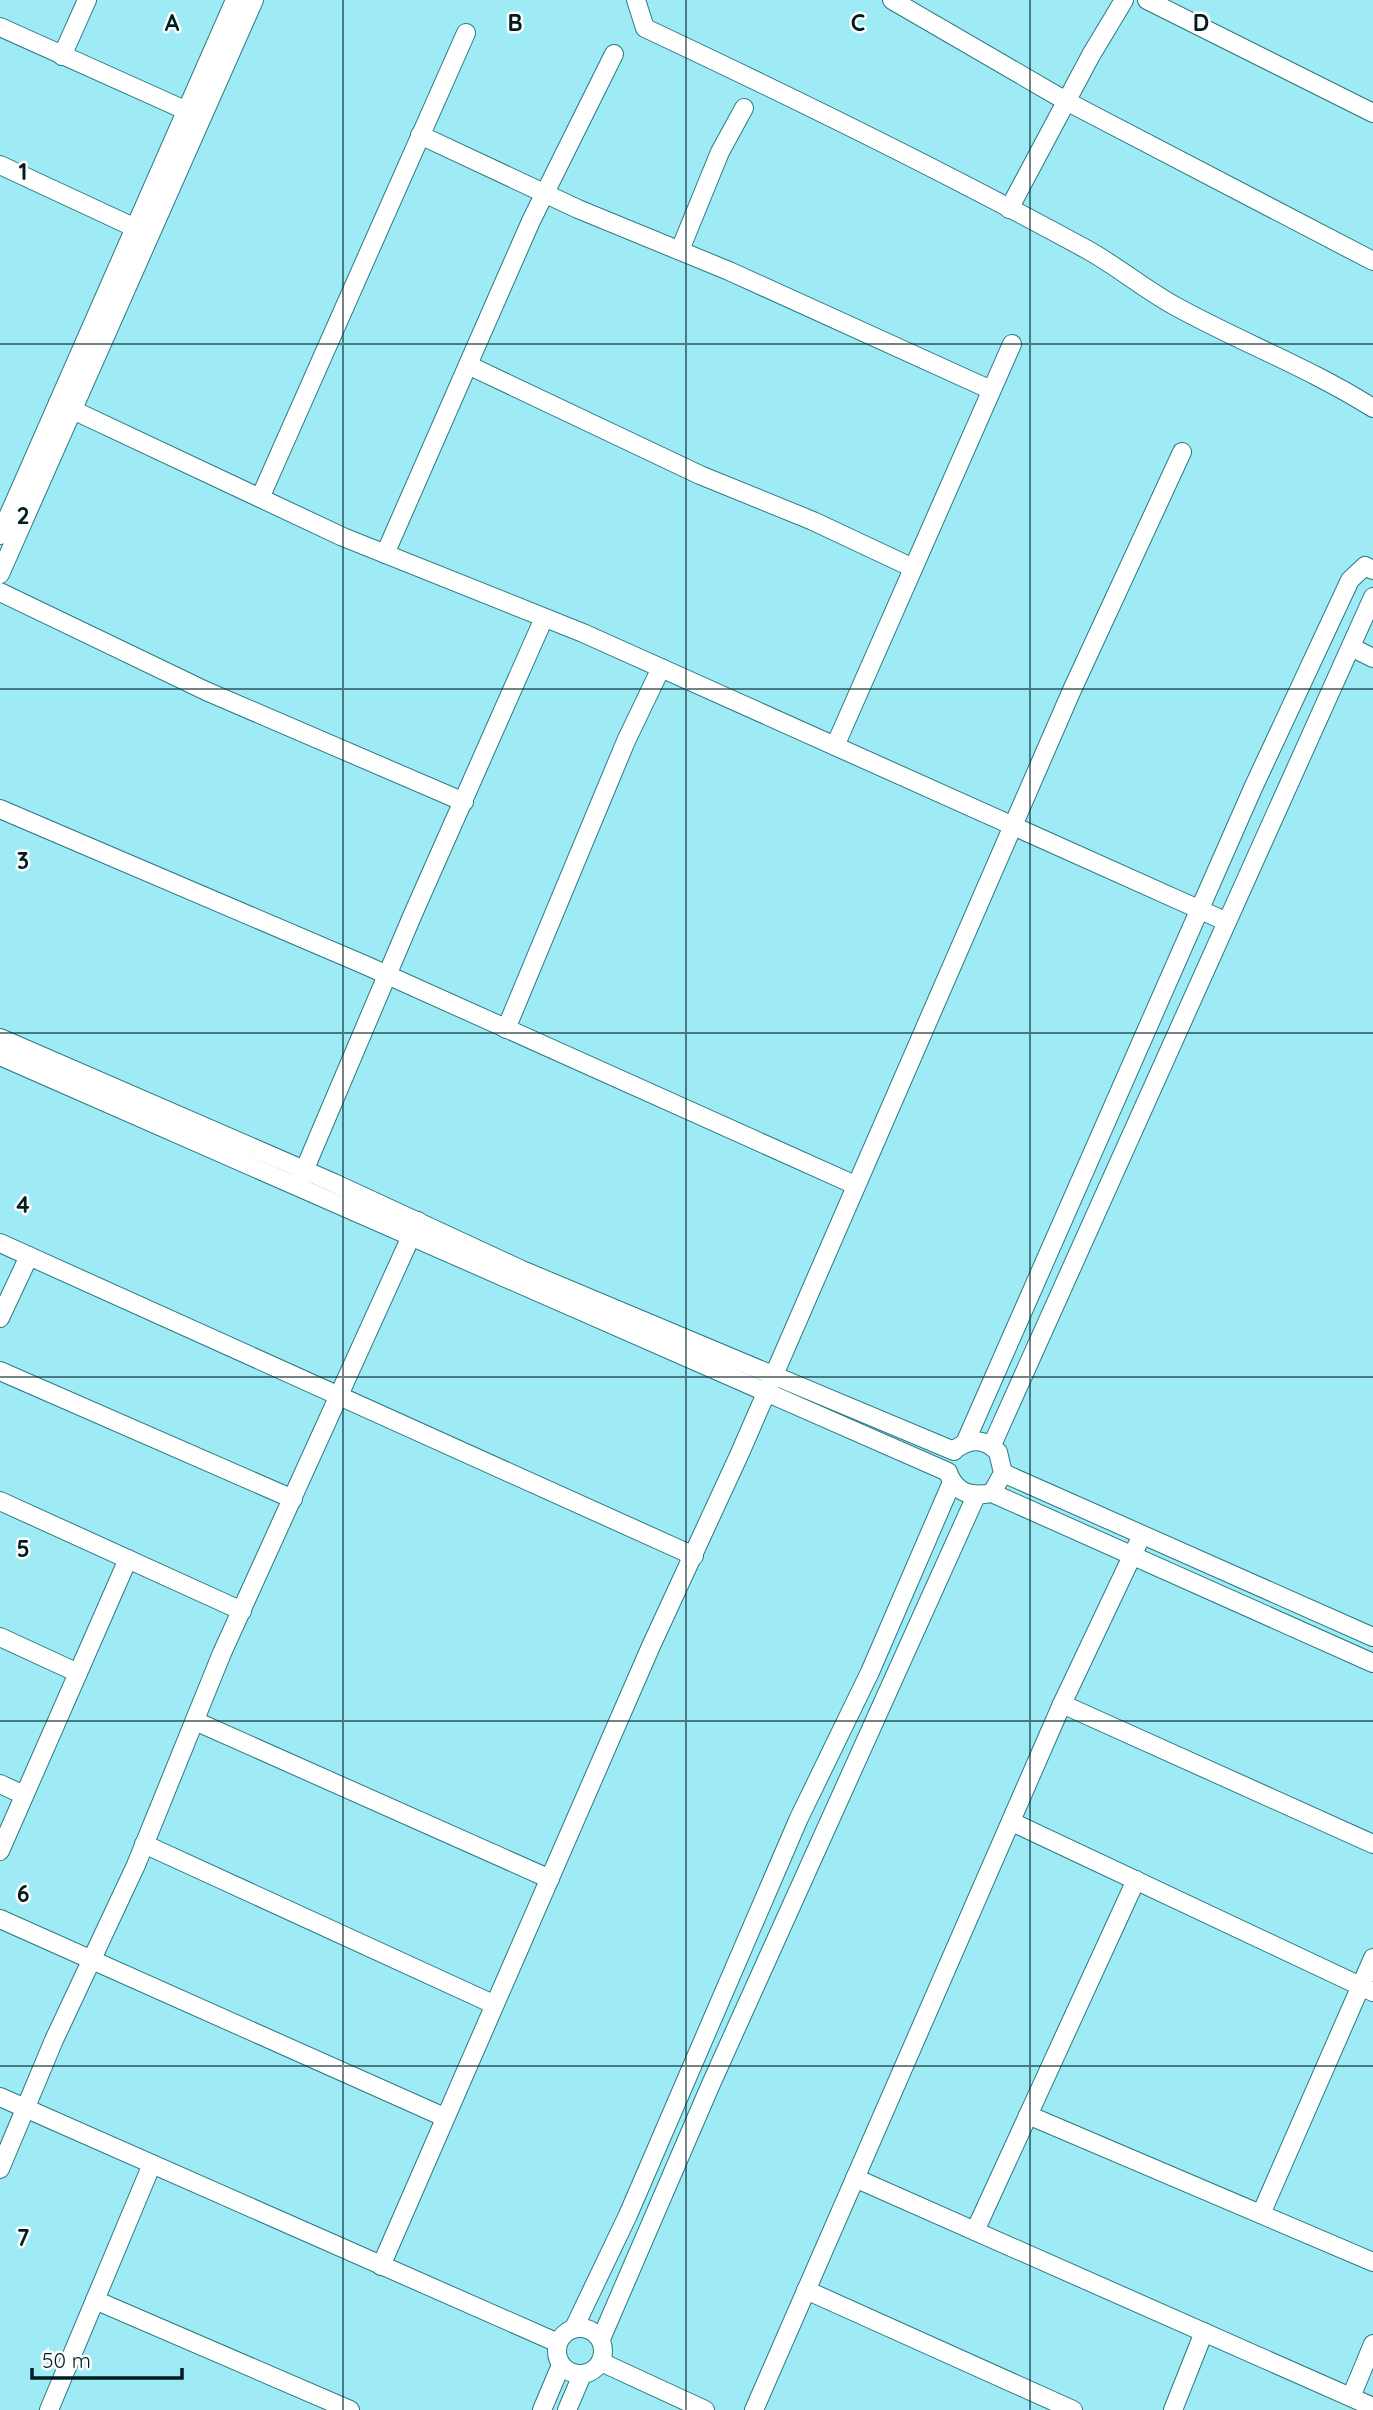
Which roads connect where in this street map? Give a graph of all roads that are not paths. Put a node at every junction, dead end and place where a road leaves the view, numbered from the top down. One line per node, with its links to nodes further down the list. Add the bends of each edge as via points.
1 (87, 0): 11 (street)
2 (234, 0): 15 (street)
3 (254, 0): 15 (street)
4 (636, 0): 19 (street, via 645,28 809,105)
5 (892, 0): 12 (street)
6 (1124, 0): 12 (street)
7 (1147, 0): 14 (street)
8 (0, 27): 11 (street)
9 (466, 33): 16 (street)
10 (614, 54): 18 (street)
11 (62, 56): 15 (street)
12 (1066, 101): 19 (street); 22 (street)
13 (744, 108): 21 (street, via 720,152)
14 (1373, 113)
15 (194, 114): 20 (street)
16 (420, 135): 18 (street); 29 (street)
17 (0, 165): 20 (street)
18 (545, 194): 21 (street); 24 (street)
19 (1009, 209): 26 (street, via 1089,251 1173,305)
20 (143, 231): 27 (street)
21 (680, 250): 25 (street)
22 (1373, 261)
23 (1012, 344): 25 (street)
24 (468, 365): 31 (street); 32 (street, via 700,475)
25 (992, 390): 32 (street)
26 (1371, 403)
27 (65, 407): 29 (street); 30 (street); 34 (street)
28 (1182, 452): 44 (street)
29 (260, 498): 31 (street)
30 (0, 535)
31 (386, 554): 37 (street)
32 (913, 568): 41 (street)
33 (1373, 570): 45 (street, via 1365,566 1350,580)
34 (0, 574)
35 (0, 592): 42 (street, via 206,691)
36 (1373, 597): 38 (street)
37 (544, 618): 40 (street); 42 (street)
38 (1351, 647): 39 (street); 46 (street)
39 (1373, 658)
40 (661, 667): 41 (street); 48 (street)
41 (835, 746): 44 (street)
42 (464, 802): 47 (street)
43 (0, 808): 47 (street)
44 (1013, 827): 45 (street); 52 (street)
45 (1200, 910): 46 (street); 64 (street)
46 (1225, 921): 63 (street)
47 (387, 975): 48 (street); 51 (street)
48 (506, 1029): 52 (street)
49 (0, 1038): 51 (street)
50 (0, 1056): 53 (street)
51 (304, 1170): 53 (street); 54 (street)
52 (855, 1185): 60 (street)
53 (297, 1188): 55 (street)
54 (418, 1221): 55 (street); 60 (street)
55 (409, 1237): 61 (street); 62 (street)
56 (0, 1243): 57 (street)
57 (29, 1256): 58 (street); 62 (street)
58 (0, 1318)
59 (0, 1371): 68 (street)
60 (773, 1376): 61 (street); 64 (street)
61 (766, 1393): 66 (street); 72 (street)
62 (339, 1396): 68 (street); 72 (street)
63 (992, 1445): 64 (street, via 975,1440); 65 (street, via 1002,1459)
64 (960, 1447): 66 (street)
65 (1003, 1473): 67 (street); 70 (street)
66 (950, 1477): 67 (street, via 958,1489); 107 (street, via 870,1672 799,1818 628,2215)
67 (984, 1494): 71 (street); 109 (street, via 711,2084)
68 (293, 1499): 74 (street)
69 (0, 1501): 73 (street)
70 (1142, 1535): 71 (street); 76 (street)
71 (1132, 1555): 77 (street); 79 (street)
72 (694, 1556): 87 (street)
73 (128, 1559): 74 (street); 78 (street)
74 (242, 1611): 80 (street)
75 (0, 1637): 78 (street)
76 (1373, 1637)
77 (1373, 1663)
78 (78, 1673): 82 (street)
79 (1062, 1704): 83 (street); 85 (street)
80 (195, 1721): 84 (street); 87 (street)
81 (0, 1784): 82 (street)
82 (24, 1795): 86 (street)
83 (1012, 1822): 88 (street); 100 (street)
84 (144, 1844): 91 (street); 93 (street)
85 (1373, 1844)
86 (0, 1851)
87 (550, 1879): 93 (street)
88 (1136, 1881): 92 (street); 96 (street)
89 (0, 1919): 91 (street)
90 (1373, 1958): 92 (street)
91 (92, 1960): 95 (street); 97 (street)
92 (1366, 1989): 101 (street)
93 (493, 2004): 97 (street)
94 (0, 2097): 95 (street)
95 (25, 2109): 98 (street); 99 (street)
96 (1028, 2115): 101 (street); 102 (street)
97 (444, 2117): 104 (street)
98 (152, 2164): 104 (street); 106 (street)
99 (0, 2169)
100 (855, 2178): 102 (street); 105 (street)
101 (1261, 2214): 103 (street)
102 (975, 2231): 108 (street)
103 (1373, 2262)
104 (381, 2266): 110 (street)
105 (806, 2290): 122 (street); 123 (street)
106 (95, 2300): 117 (street); 118 (street)
107 (574, 2328): 109 (street, via 589,2329); 110 (street)
108 (1204, 2332): 115 (street); 124 (street)
109 (601, 2339): 112 (street)
110 (558, 2343): 113 (street)
111 (1373, 2344): 115 (street)
112 (601, 2362): 114 (street); 121 (street)
113 (561, 2365): 114 (street); 119 (street)
114 (582, 2375): 120 (street)
115 (1350, 2397): 116 (street)
116 (1373, 2407)
117 (48, 2410)
118 (350, 2410)
119 (542, 2410)
120 (567, 2410)
121 (705, 2410)
122 (754, 2410)
123 (1073, 2410)
124 (1173, 2410)

